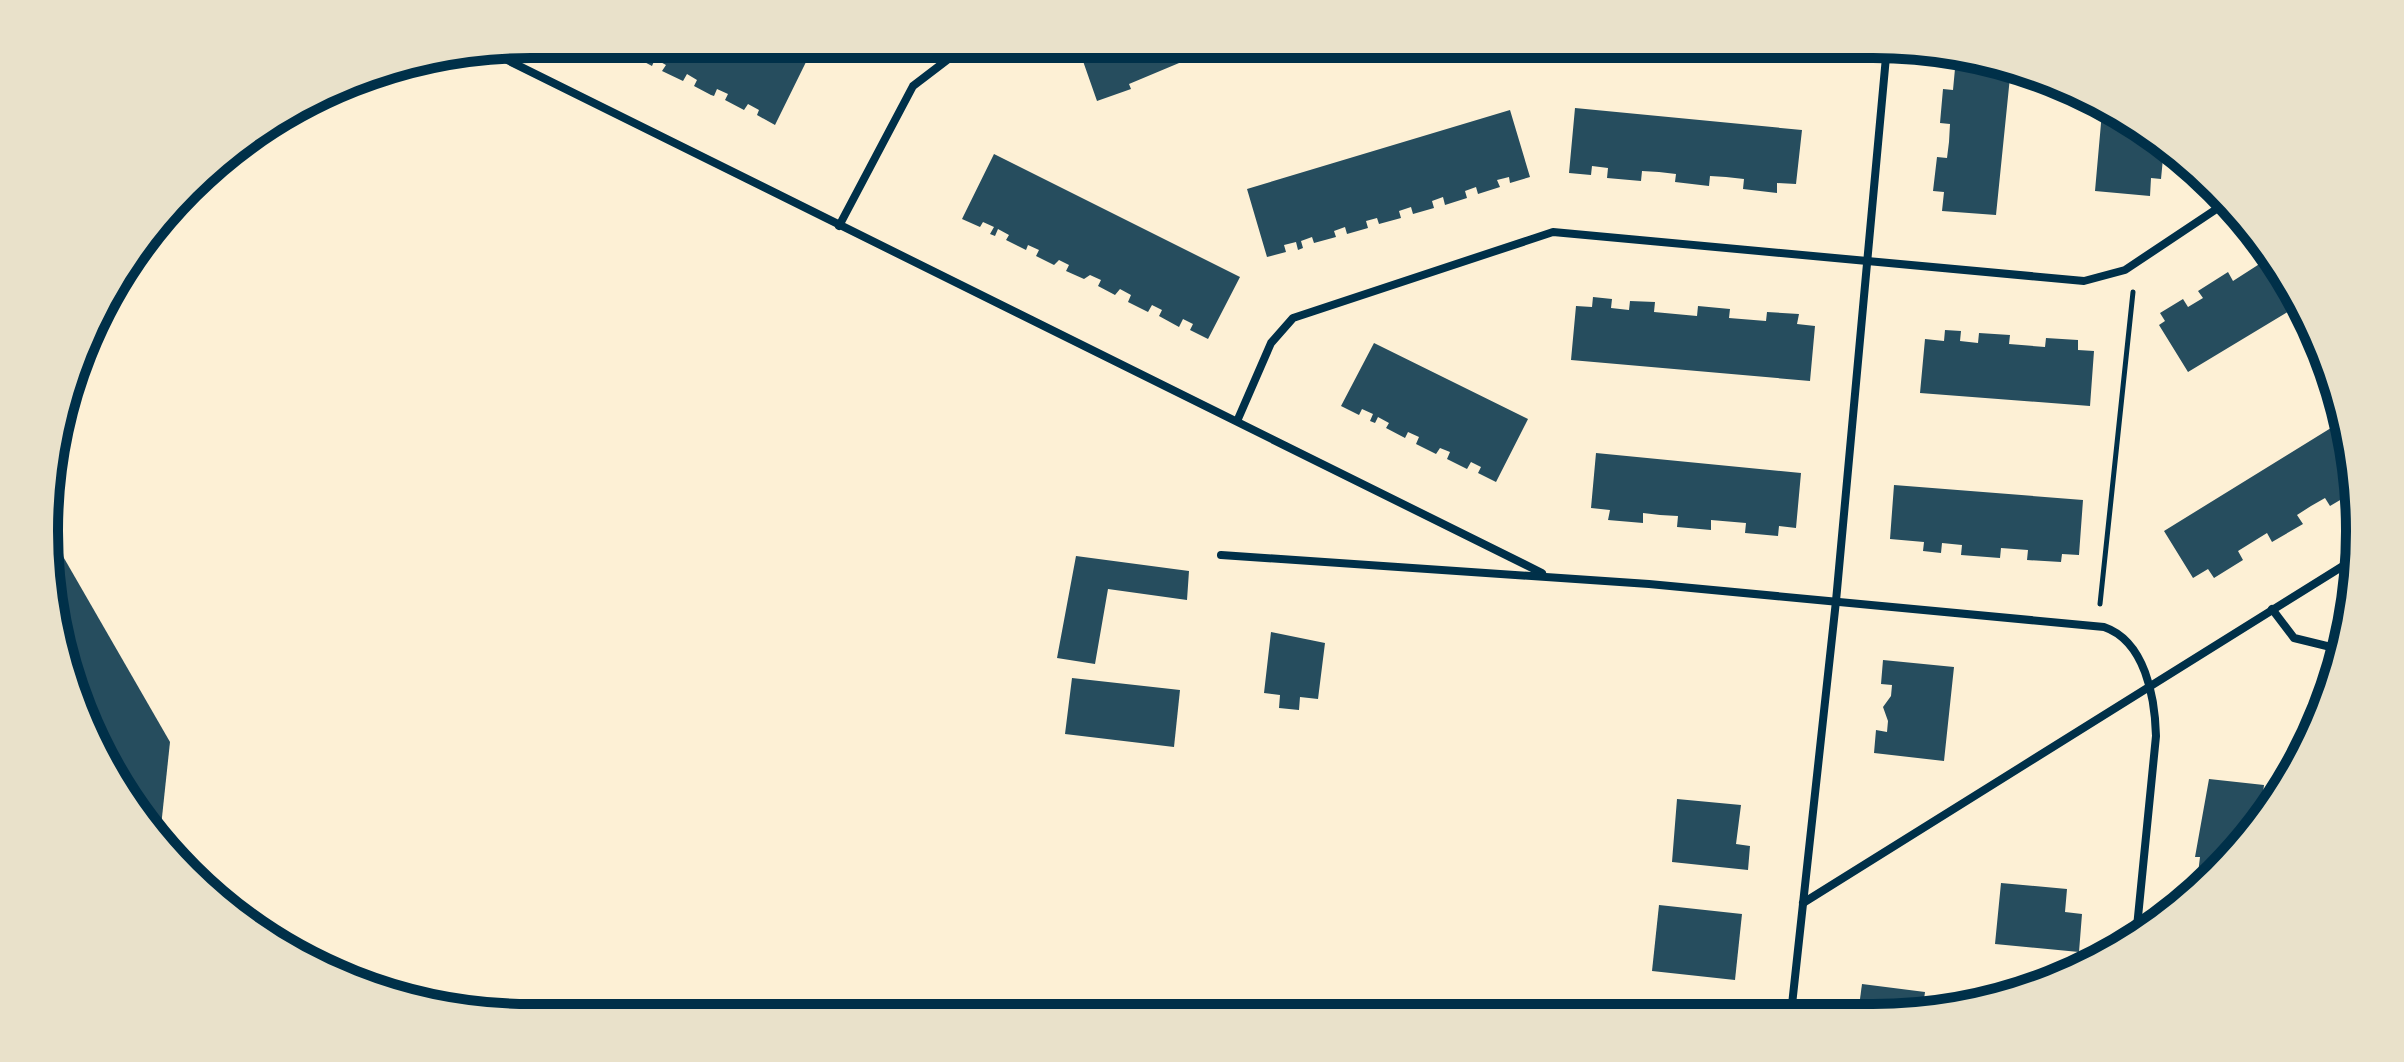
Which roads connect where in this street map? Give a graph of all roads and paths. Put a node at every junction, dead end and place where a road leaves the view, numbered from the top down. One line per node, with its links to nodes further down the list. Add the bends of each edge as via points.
1 (517, 58): 5 (street)
2 (950, 58): 7 (street, via 913,86)
3 (1886, 58): 8 (street)
4 (505, 59): 5 (street)
5 (514, 63): 7 (street)
6 (2218, 208): 9 (street)
7 (839, 226): 10 (street)
8 (1867, 260): 9 (street, via 2084,281 2105,278); 10 (street, via 1553,232 1293,318 1271,343); 14 (street)
9 (2136, 263): 16 (path)
10 (1238, 419): 13 (street)
11 (1221, 555): 13 (street)
12 (2345, 565): 15 (street)
13 (1548, 576): 14 (street)
14 (1836, 601): 16 (street); 19 (street)
15 (2272, 609): 17 (street, via 2294,638); 18 (street)
16 (2097, 626): 18 (street, via 2119,632)
17 (2331, 647)
18 (2150, 683): 19 (street); 20 (street, via 2156,736)
19 (1803, 903): 21 (street)
20 (2137, 923)
21 (1792, 1004)

